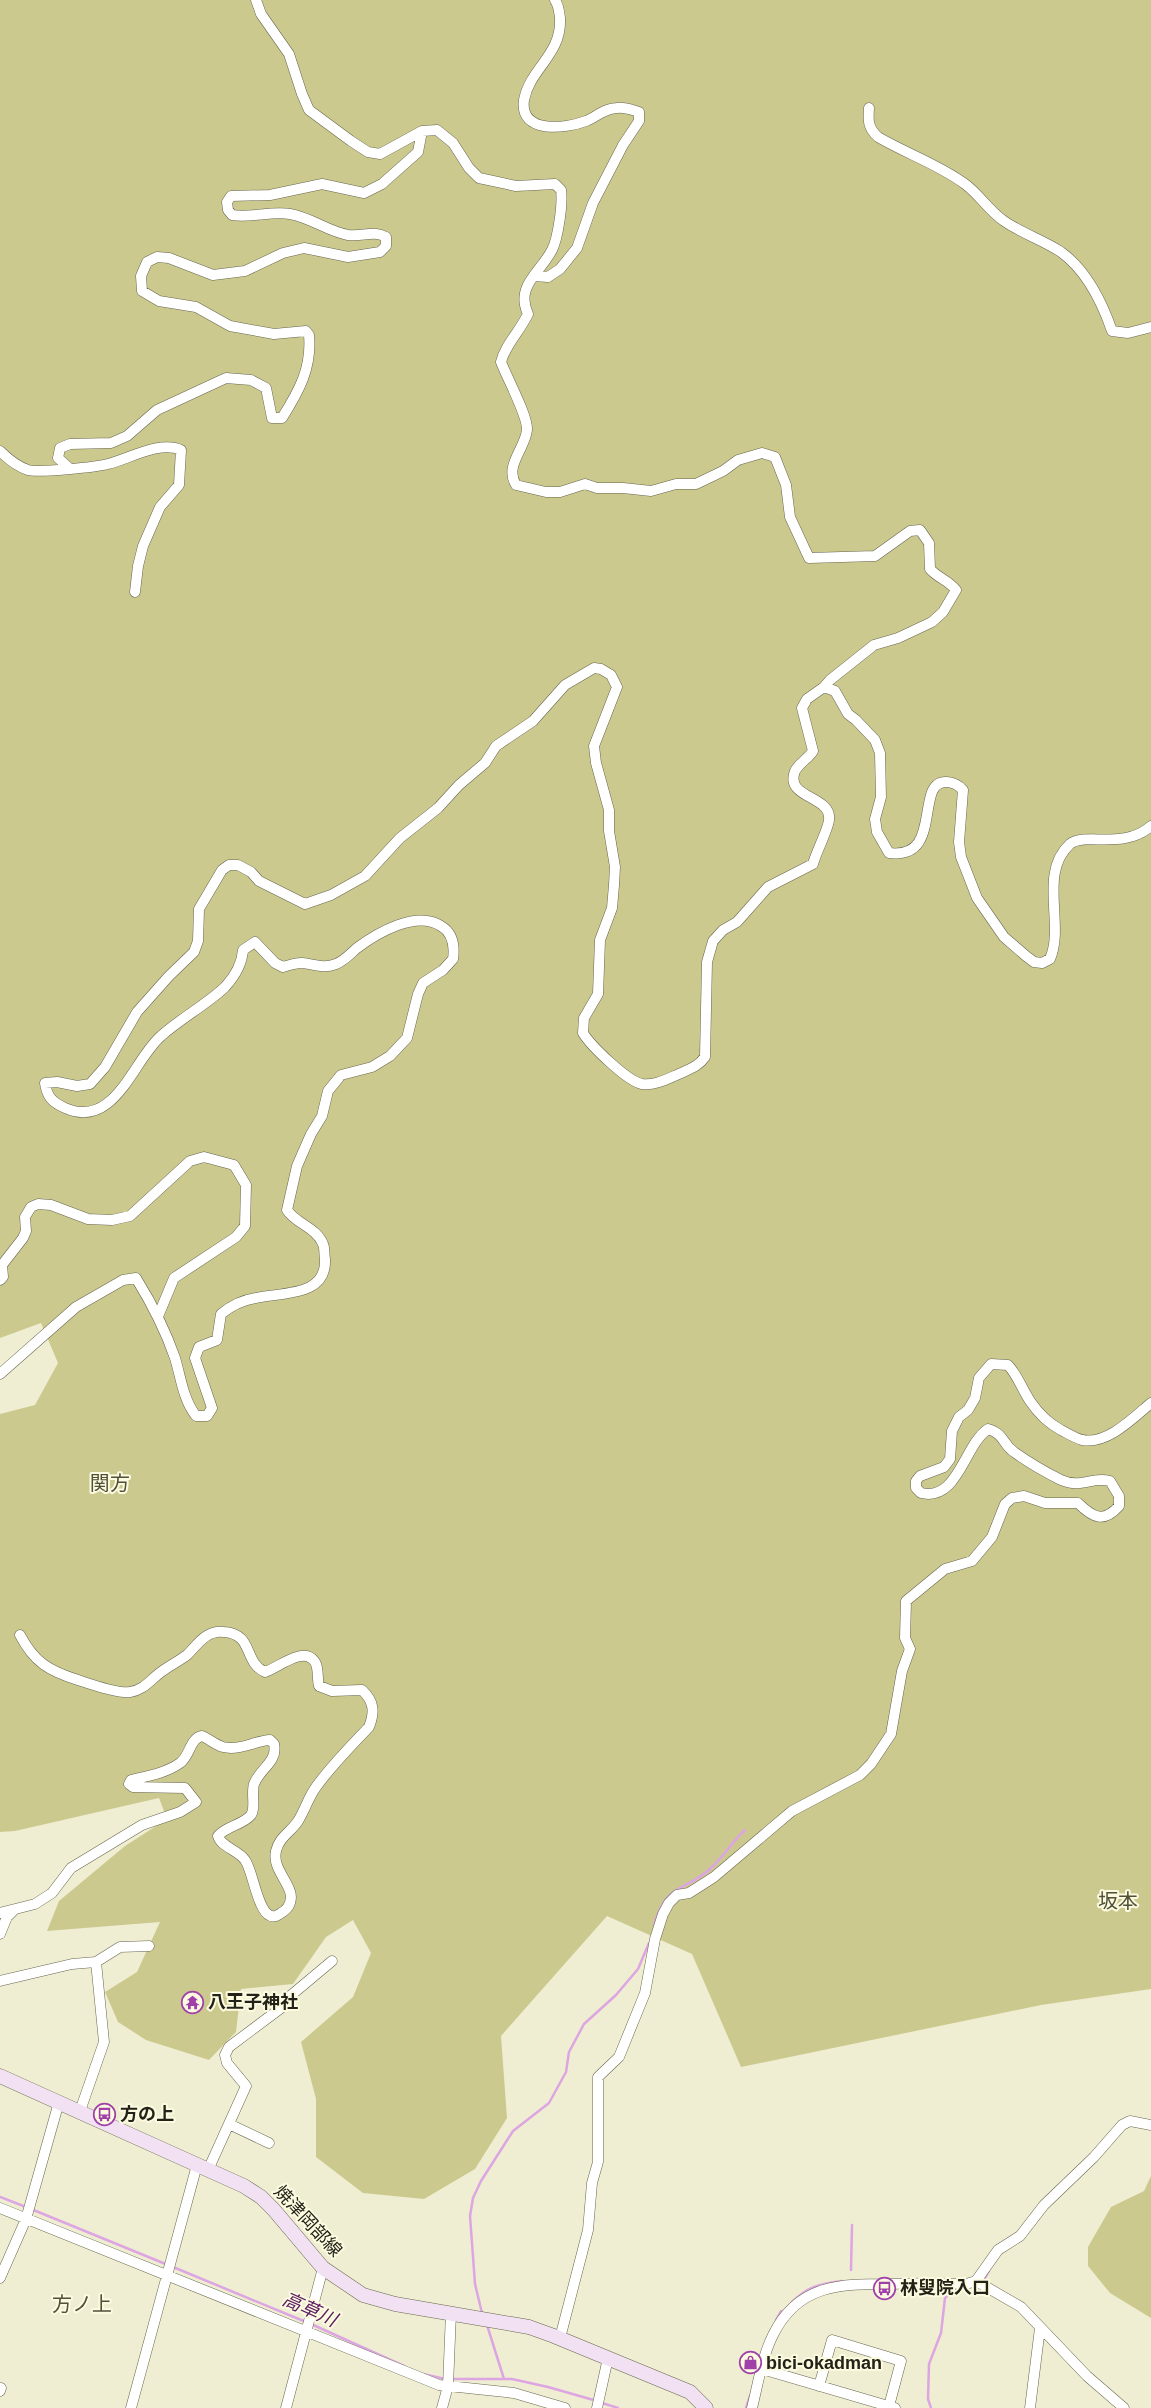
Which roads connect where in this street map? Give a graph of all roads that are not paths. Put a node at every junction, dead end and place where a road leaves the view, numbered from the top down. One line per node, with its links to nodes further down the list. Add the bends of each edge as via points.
1 (256, 0): 4 (street, via 261,14 288,54 309,110 368,152 380,154)
2 (556, 0): 5 (street, via 560,31 556,46 529,82 524,102 525,115 530,122 544,127 572,126 616,108 640,112 640,121 622,145 597,195 577,248 560,269 548,277)
3 (869, 108): 6 (street, via 868,120 878,138 944,170 977,194 1004,221 1061,252 1081,269 1112,331 1128,333)
4 (422, 131): 5 (street, via 437,130 453,143 479,178 516,186 555,184 561,190 556,241); 8 (street, via 418,152 382,184 364,193 322,184 270,195 231,196 227,202 232,215 287,214 310,218 334,232 352,235 377,232 386,237 386,246 380,252 348,256 304,248 282,253 246,271 213,275 169,258 157,256 147,262 141,276 142,291 159,301 196,307 230,326 274,334 306,331 310,342 308,366 300,389 282,418 272,418 266,388 251,380 226,378 157,410 127,436 111,443 70,444 60,448 58,458)
5 (534, 276): 10 (street, via 525,291 523,303 528,314 521,330 503,352 501,362 527,424 512,476 516,485 546,492 560,492 585,484 597,488 651,492 676,484 696,484 738,460 762,453 775,457 781,467 790,516 808,558 875,556 910,531 920,530 929,543 930,569 938,577 949,580 956,590 943,612 932,622 874,645)
6 (1151, 327)
7 (0, 451): 8 (street, via 12,462 30,470)
8 (68, 467): 9 (street, via 106,464 156,449 175,447 182,450 179,485 160,507 143,546)
9 (135, 592)
10 (824, 687): 11 (street, via 835,690 848,714 875,740 880,753 881,797 875,819 889,853 904,852 918,842 928,816 932,791 948,781 956,783 963,790 958,828 961,858 977,898 1004,937 1034,962 1050,959 1054,949 1053,894 1064,850 1082,839 1127,839); 13 (street, via 807,699 802,708 813,751 795,772 794,782 798,790 823,803 828,812 829,821 813,864 768,887 737,922 713,941 707,962 705,1058 699,1065 655,1084 635,1082 592,1045 583,1033 584,1018 598,994 600,940 612,908 615,867 609,810 594,746 617,687 611,675 601,669 594,668 564,685 534,721 496,746 485,763 438,808 400,838 365,876 331,895 305,904 258,881 251,872 238,866 228,865 222,870 199,909 198,941 194,952 137,1012 105,1067 90,1084 45,1083 46,1095 55,1103 69,1110 86,1111 115,1098 154,1042 225,987 242,960 243,950 255,942 283,967 300,963 324,967 337,964 392,926 423,921 447,929 452,937 453,959 423,983 407,1038 390,1056 372,1067 341,1075 328,1092 322,1116 310,1134 297,1166 287,1210 290,1216 309,1226 324,1244 325,1268 319,1282 298,1292 234,1304 221,1314 217,1340 199,1347 195,1358 212,1408 207,1416 196,1416 188,1406)
11 (1151, 826)
12 (0, 1280): 13 (street, via 2,1265 26,1231 25,1217 30,1207 51,1205 88,1219 112,1220 130,1216 190,1161 204,1157 234,1165 246,1185 246,1226 236,1237 174,1278)
13 (159, 1314): 14 (street, via 136,1278 123,1280 76,1307)
14 (0, 1374)
15 (1151, 1403): 40 (street, via 1106,1435 1096,1440 1081,1440 1042,1416 1008,1365 991,1364 979,1378 975,1398 952,1431 950,1459 944,1467 920,1476 916,1481 916,1488 921,1494 930,1496 938,1493 955,1479 979,1436 988,1429 998,1432 1011,1450 1063,1480 1080,1484 1099,1478 1110,1481 1119,1496 1119,1506 1102,1517 1091,1516 1078,1503 1045,1503 1024,1496 1012,1498 1005,1504 992,1537 972,1561 945,1568 906,1601 906,1638 910,1649 902,1671 891,1734 871,1764 860,1775 792,1811 714,1877 669,1903 655,1939 645,1993 619,2057 598,2077 598,2162 592,2183 588,2230)
16 (20, 1635): 17 (street, via 29,1652 50,1669 95,1687 128,1693 142,1689 206,1635 215,1632 234,1634 245,1641 250,1656 265,1672 293,1658 306,1656 316,1663 318,1686 332,1691 362,1690 369,1696 374,1710 369,1727 316,1786 300,1819 279,1842 275,1860 291,1897 282,1913 273,1917 261,1908 252,1873 244,1859 219,1841 218,1836 221,1831 250,1817 254,1785 274,1759 274,1744 270,1740 262,1740 236,1748 222,1746 202,1736 194,1740 182,1762 155,1775 131,1780 129,1784 133,1787 185,1788 196,1802 180,1812 142,1825 71,1868 52,1893 35,1904)
17 (14, 1910): 18 (street); 19 (street, via 7,1917)
18 (0, 1913)
19 (0, 1934)
20 (149, 1946): 22 (street, via 120,1947)
21 (332, 1961): 27 (street, via 289,1997 285,2005 229,2047 225,2054 227,2063 246,2086)
22 (96, 1962): 23 (street, via 72,1964); 26 (street, via 104,2042)
23 (0, 1982)
24 (0, 2076): 25 (main road, 焼津岡部線)
25 (59, 2102): 26 (main road, 焼津岡部線); 32 (street)
26 (80, 2111): 30 (main road, 焼津岡部線)
27 (229, 2124): 29 (street); 30 (street)
28 (1151, 2125): 36 (street, via 1130,2120 1122,2125 1108,2143 1044,2205 1020,2236 998,2250)
29 (269, 2143)
30 (203, 2167): 33 (main road, 焼津岡部線, via 261,2197); 34 (street)
31 (0, 2208): 32 (street)
32 (27, 2216): 34 (street); 35 (street)
33 (324, 2268): 37 (main road, 焼津岡部線, via 363,2295); 39 (street)
34 (166, 2273): 39 (street); 47 (street)
35 (0, 2278)
36 (976, 2281): 38 (street, via 1022,2307); 42 (street, via 966,2284 848,2284 820,2290 787,2313 774,2333)
37 (450, 2313): 40 (main road, 焼津岡部線, via 529,2327); 43 (street)
38 (1040, 2328): 53 (street); 54 (street)
39 (307, 2330): 43 (street, via 439,2385); 48 (street)
40 (560, 2338): 41 (main road, 焼津岡部線)
41 (608, 2358): 45 (street); 51 (main road, 焼津岡部線, via 690,2392)
42 (762, 2369): 44 (street); 52 (street)
43 (448, 2382): 49 (street); 50 (street, via 514,2393)
44 (819, 2386): 46 (street); 46 (street, via 832,2340 902,2361)
45 (598, 2404)
46 (892, 2407)
47 (131, 2408)
48 (286, 2408)
49 (442, 2408)
50 (565, 2408)
51 (706, 2408)
52 (752, 2408)
53 (1030, 2408)
54 (1124, 2408)

